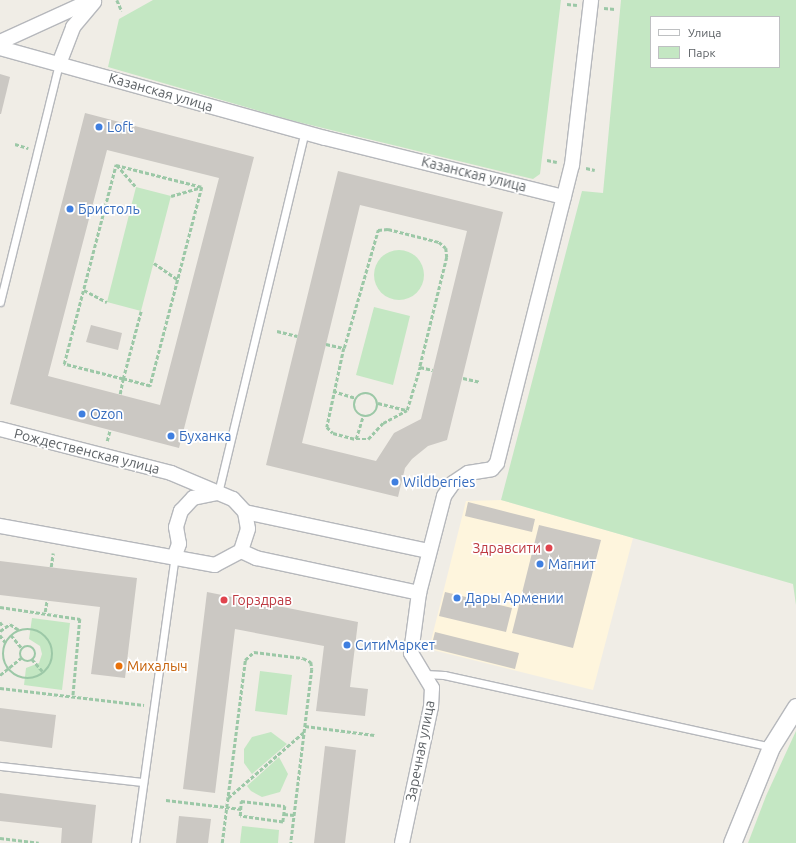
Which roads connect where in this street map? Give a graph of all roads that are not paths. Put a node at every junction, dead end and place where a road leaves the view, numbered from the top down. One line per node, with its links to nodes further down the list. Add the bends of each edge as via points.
1 (92, 0): 4 (street)
2 (96, 0): 6 (street, via 73,28)
3 (591, 0): 8 (street, via 572,165)
4 (0, 42)
5 (0, 48): 6 (street, Казанская улица)
6 (59, 64): 7 (street, Казанская улица); 9 (lane)
7 (305, 132): 8 (street, Казанская улица); 11 (lane)
8 (564, 197): 14 (street, via 498,463 492,469 468,474 453,483 444,496)
9 (0, 302)
10 (0, 429): 11 (street, Рождественская улица, via 151,466)
11 (218, 493): 12 (street, Рождественская улица, via 233,499); 16 (street, via 192,498 180,511 176,528 180,544)
12 (244, 512): 14 (street); 15 (street, via 248,529)
13 (0, 526): 16 (street)
14 (429, 551): 17 (street, Заречная улица)
15 (240, 552): 16 (street, via 216,565); 17 (street, via 256,558)
16 (175, 555): 22 (lane)
17 (419, 593): 18 (street, Заречная улица, via 411,653)
18 (425, 674): 20 (lane, via 444,675); 24 (street, Заречная улица, via 432,688 430,707)
19 (796, 707): 20 (street)
20 (771, 748): 25 (street)
21 (0, 766): 22 (lane)
22 (143, 782): 23 (lane)
23 (135, 843)
24 (402, 843)
25 (732, 843)

